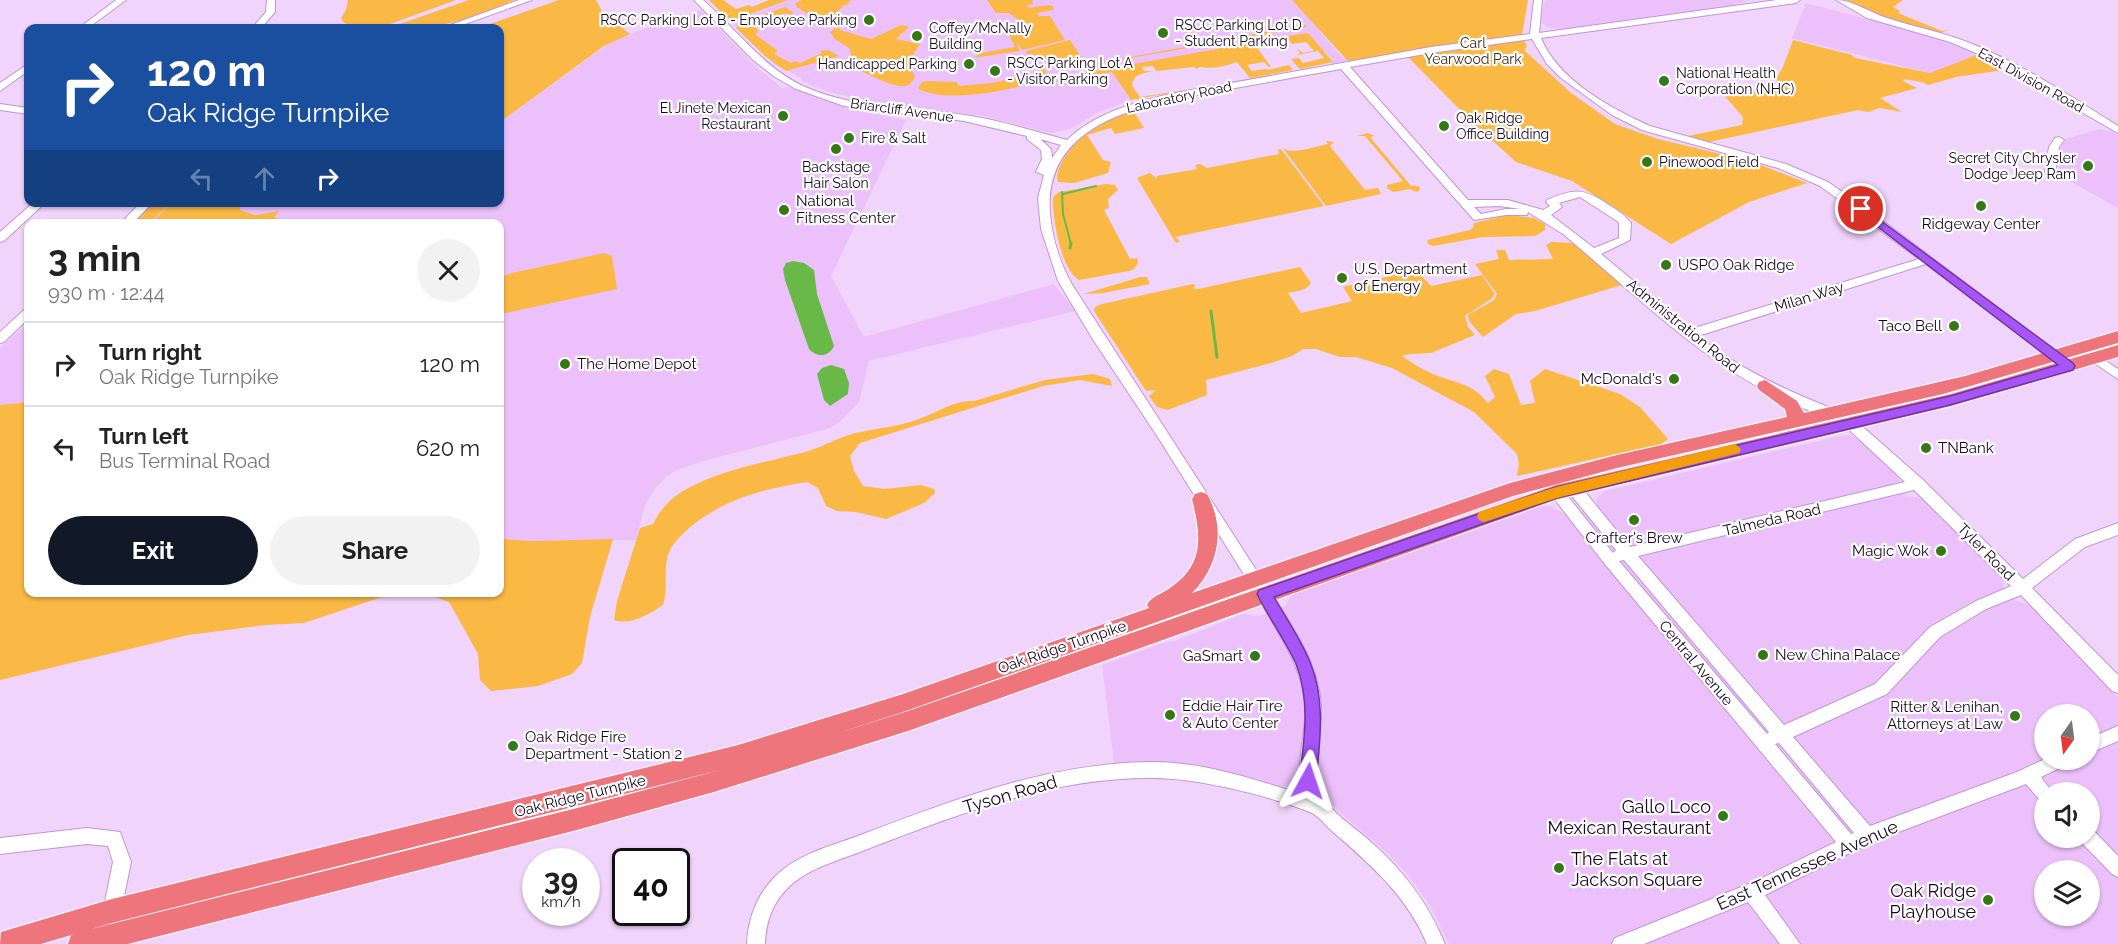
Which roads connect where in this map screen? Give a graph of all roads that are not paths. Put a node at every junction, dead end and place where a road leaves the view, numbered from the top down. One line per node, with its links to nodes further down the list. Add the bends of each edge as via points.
1 (122, 0): 9 (street)
2 (271, 0): 10 (street, via 269,15)
3 (528, 0): 11 (street)
4 (698, 0): 21 (street, Briarcliff Avenue, via 779,76 811,91 878,109)
5 (1538, 0): 8 (street)
6 (1796, 0): 12 (street, Laboratory Road)
7 (1840, 0): 22 (street, East Division Road, via 1867,15 1931,32 1993,57)
8 (1535, 18): 12 (street, via 1544,27); 13 (street)
9 (89, 24)
10 (260, 24)
11 (459, 24)
12 (1564, 32): 13 (street, Laboratory Road)
13 (1535, 36): 14 (street, Laboratory Road); 15 (street)
14 (1497, 41): 15 (street, via 1527,45); 16 (street, Laboratory Road)
15 (1546, 55): 34 (street, via 1577,87 1628,121 1806,175 1850,201)
16 (1344, 66): 24 (street, Laboratory Road, via 1135,105 1100,118); 27 (street)
17 (24, 70): 18 (street)
18 (0, 88)
19 (0, 107): 20 (street)
20 (24, 110)
21 (986, 122): 24 (street, Briarcliff Avenue); 26 (street, via 1033,138 1044,146 1047,154 1041,176)
22 (2118, 130)
23 (2059, 140): 25 (street)
24 (1067, 143): 26 (street, Laboratory Road)
25 (2050, 172)
26 (1045, 187): 50 (street, Laboratory Road, via 1042,207 1056,266)
27 (1465, 204): 30 (street, via 1508,204); 30 (street, via 1478,218 1516,212)
28 (35, 207): 32 (street)
29 (143, 207): 31 (street)
30 (1545, 217): 33 (street, Administration Road); 33 (street, via 1557,207 1551,202 1583,193 1619,217 1625,223 1624,240)
31 (130, 219)
32 (0, 238)
33 (1593, 253): 38 (street, Administration Road)
34 (1928, 260): 38 (street, Milan Way); 43 (street)
35 (24, 317): 37 (street)
36 (0, 323): 37 (street)
37 (18, 323): 40 (street)
38 (1690, 334): 45 (street, Administration Road, via 1715,355)
39 (2118, 337): 42 (highway, Oak Ridge Turnpike)
40 (0, 339)
41 (2118, 351): 42 (highway, Oak Ridge Turnpike)
42 (2088, 353): 43 (highway, Oak Ridge Turnpike); 44 (street)
43 (2062, 361): 46 (highway, Oak Ridge Turnpike, via 1945,388)
44 (2118, 375)
45 (1765, 386): 46 (street, Administration Road); 47 (highway, via 1791,405)
46 (1841, 418): 47 (highway, Oak Ridge Turnpike); 48 (street, Tyler Road); 49 (highway, Oak Ridge Turnpike)
47 (1795, 421): 49 (highway, Oak Ridge Turnpike)
48 (1917, 483): 52 (street, Talmeda Road); 55 (street, Tyler Road)
49 (1560, 484): 52 (street, Central Avenue); 53 (street, Central Avenue); 54 (highway, Oak Ridge Turnpike)
50 (1201, 499): 54 (street, Laboratory Road); 58 (highway, via 1209,536 1206,560 1195,578 1173,598)
51 (2118, 529): 55 (street, via 2080,543)
52 (1626, 552): 53 (street, Talmeda Road); 56 (street, Central Avenue)
53 (1609, 559): 57 (street, Central Avenue)
54 (1260, 587): 58 (highway, Oak Ridge Turnpike); 59 (highway, Oak Ridge Turnpike); 71 (street, Laboratory Road, via 1303,663 1309,682 1314,722 1308,781)
55 (2022, 588): 60 (street, Tyler Road); 62 (street, via 1981,605 1935,632 1881,689)
56 (1679, 615): 57 (street); 62 (street, Central Avenue)
57 (1663, 622): 64 (street, Central Avenue)
58 (1108, 632): 59 (highway, Oak Ridge Turnpike)
59 (1091, 647): 69 (highway, Oak Ridge Turnpike, via 905,712 775,764)
60 (2118, 686)
61 (2118, 733): 63 (street)
62 (1781, 735): 64 (street); 68 (street, Central Avenue)
63 (2100, 741)
64 (1762, 742): 70 (street, Central Avenue)
65 (2039, 770): 66 (street, East Tennessee Avenue)
66 (2028, 775): 67 (street); 72 (street, East Tennessee Avenue)
67 (2035, 782)
68 (1833, 795): 70 (street); 72 (street, Central Avenue)
69 (608, 800): 78 (highway, Oak Ridge Turnpike); 79 (highway, Oak Ridge Turnpike)
70 (1814, 804): 73 (street, Central Avenue)
71 (1319, 807): 82 (street, Tyson Road, via 1216,777 1167,771 1108,771 1057,780 999,795 804,865 787,875 771,895 761,912); 83 (street, via 1393,874 1417,906)
72 (1867, 835): 73 (street, East Tennessee Avenue)
73 (1849, 844): 77 (street, East Tennessee Avenue)
74 (0, 846): 78 (street, via 87,836 114,838 122,862)
75 (2099, 848): 76 (street)
76 (2118, 868)
77 (1751, 892): 84 (street, East Tennessee Avenue); 85 (street)
78 (112, 911): 79 (highway); 80 (highway, Oak Ridge Turnpike)
79 (106, 940): 81 (highway, Oak Ridge Turnpike)
80 (1, 944)
81 (80, 944)
82 (756, 944)
83 (1436, 944)
84 (1621, 944)
85 (1791, 944)

